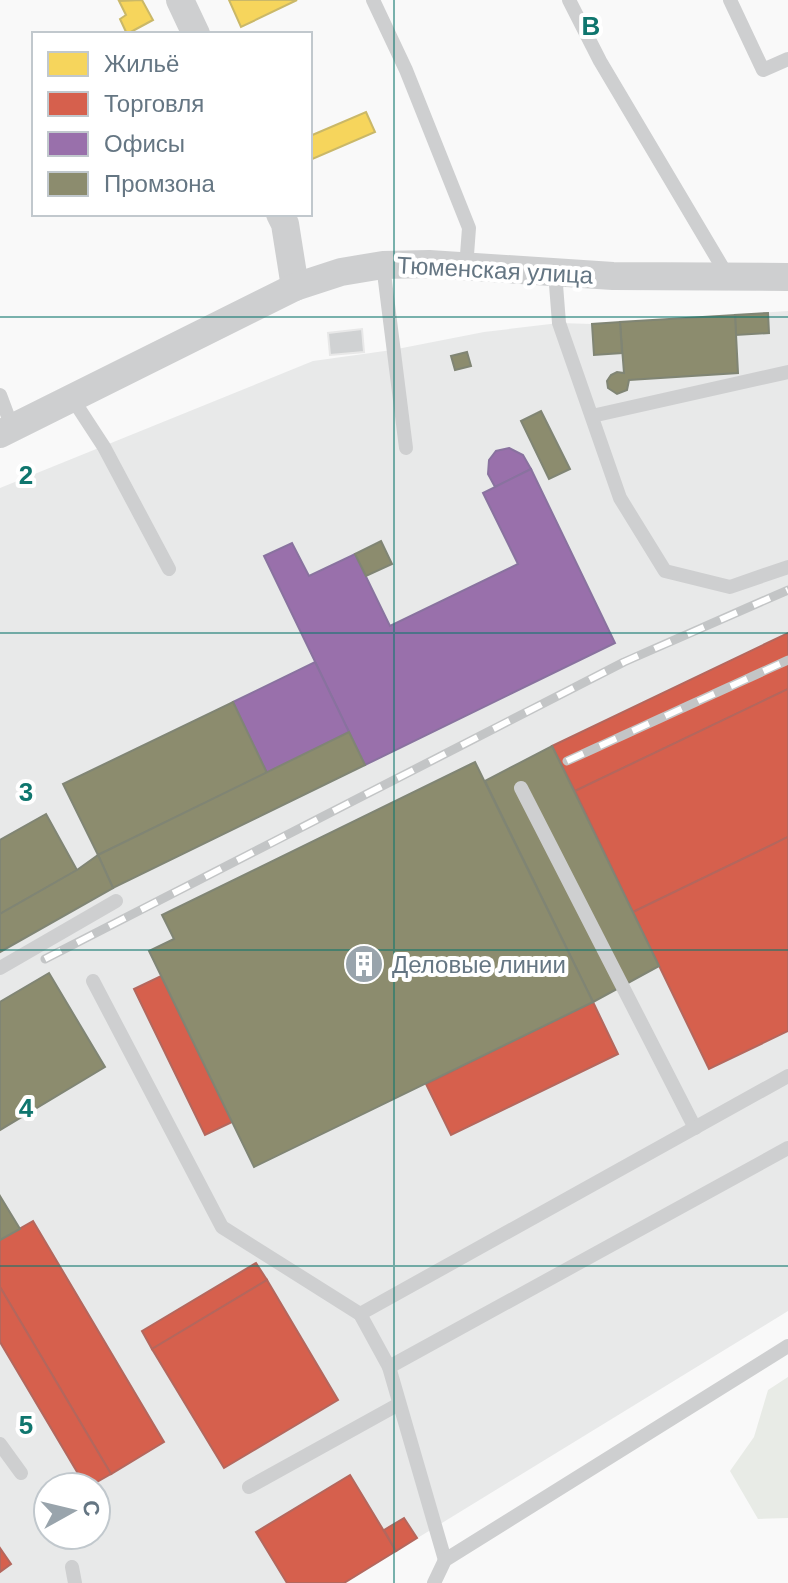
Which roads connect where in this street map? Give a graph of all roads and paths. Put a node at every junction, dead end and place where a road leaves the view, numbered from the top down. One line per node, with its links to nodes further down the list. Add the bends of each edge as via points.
1 (180, 0): 5 (street)
2 (373, 0): 9 (lane, via 469,228)
3 (569, 0): 11 (lane)
4 (730, 0): 6 (lane, via 763,70)
5 (195, 32)
6 (788, 59)
7 (281, 216): 13 (street)
8 (383, 265): 9 (street, Тюменская улица); 13 (street, Тюменская улица); 19 (lane)
9 (466, 268): 10 (street, Тюменская улица)
10 (555, 272): 11 (street, Тюменская улица); 17 (lane, via 559,323)
11 (727, 275): 12 (street, Тюменская улица)
12 (788, 277)
13 (295, 287): 16 (street, Тюменская улица)
14 (788, 372): 17 (lane)
15 (0, 395): 18 (lane)
16 (72, 398): 18 (street, Тюменская улица); 21 (lane)
17 (592, 416): 20 (lane, via 620,498 665,571 730,587)
18 (6, 430)
19 (406, 448)
20 (788, 567)
21 (169, 569)
22 (521, 788): 27 (lane)
23 (116, 901): 24 (lane)
24 (0, 968)
25 (93, 981): 29 (lane, via 222,1227)
26 (788, 1076): 27 (lane)
27 (695, 1128): 29 (lane)
28 (788, 1148): 31 (lane)
29 (360, 1314): 31 (lane)
30 (788, 1346): 36 (lane)
31 (389, 1367): 32 (lane)
32 (399, 1404): 35 (lane); 36 (lane)
33 (0, 1444): 34 (lane)
34 (21, 1473)
35 (249, 1487)
36 (445, 1560): 39 (lane)
37 (72, 1567): 38 (lane)
38 (75, 1583)
39 (434, 1583)

